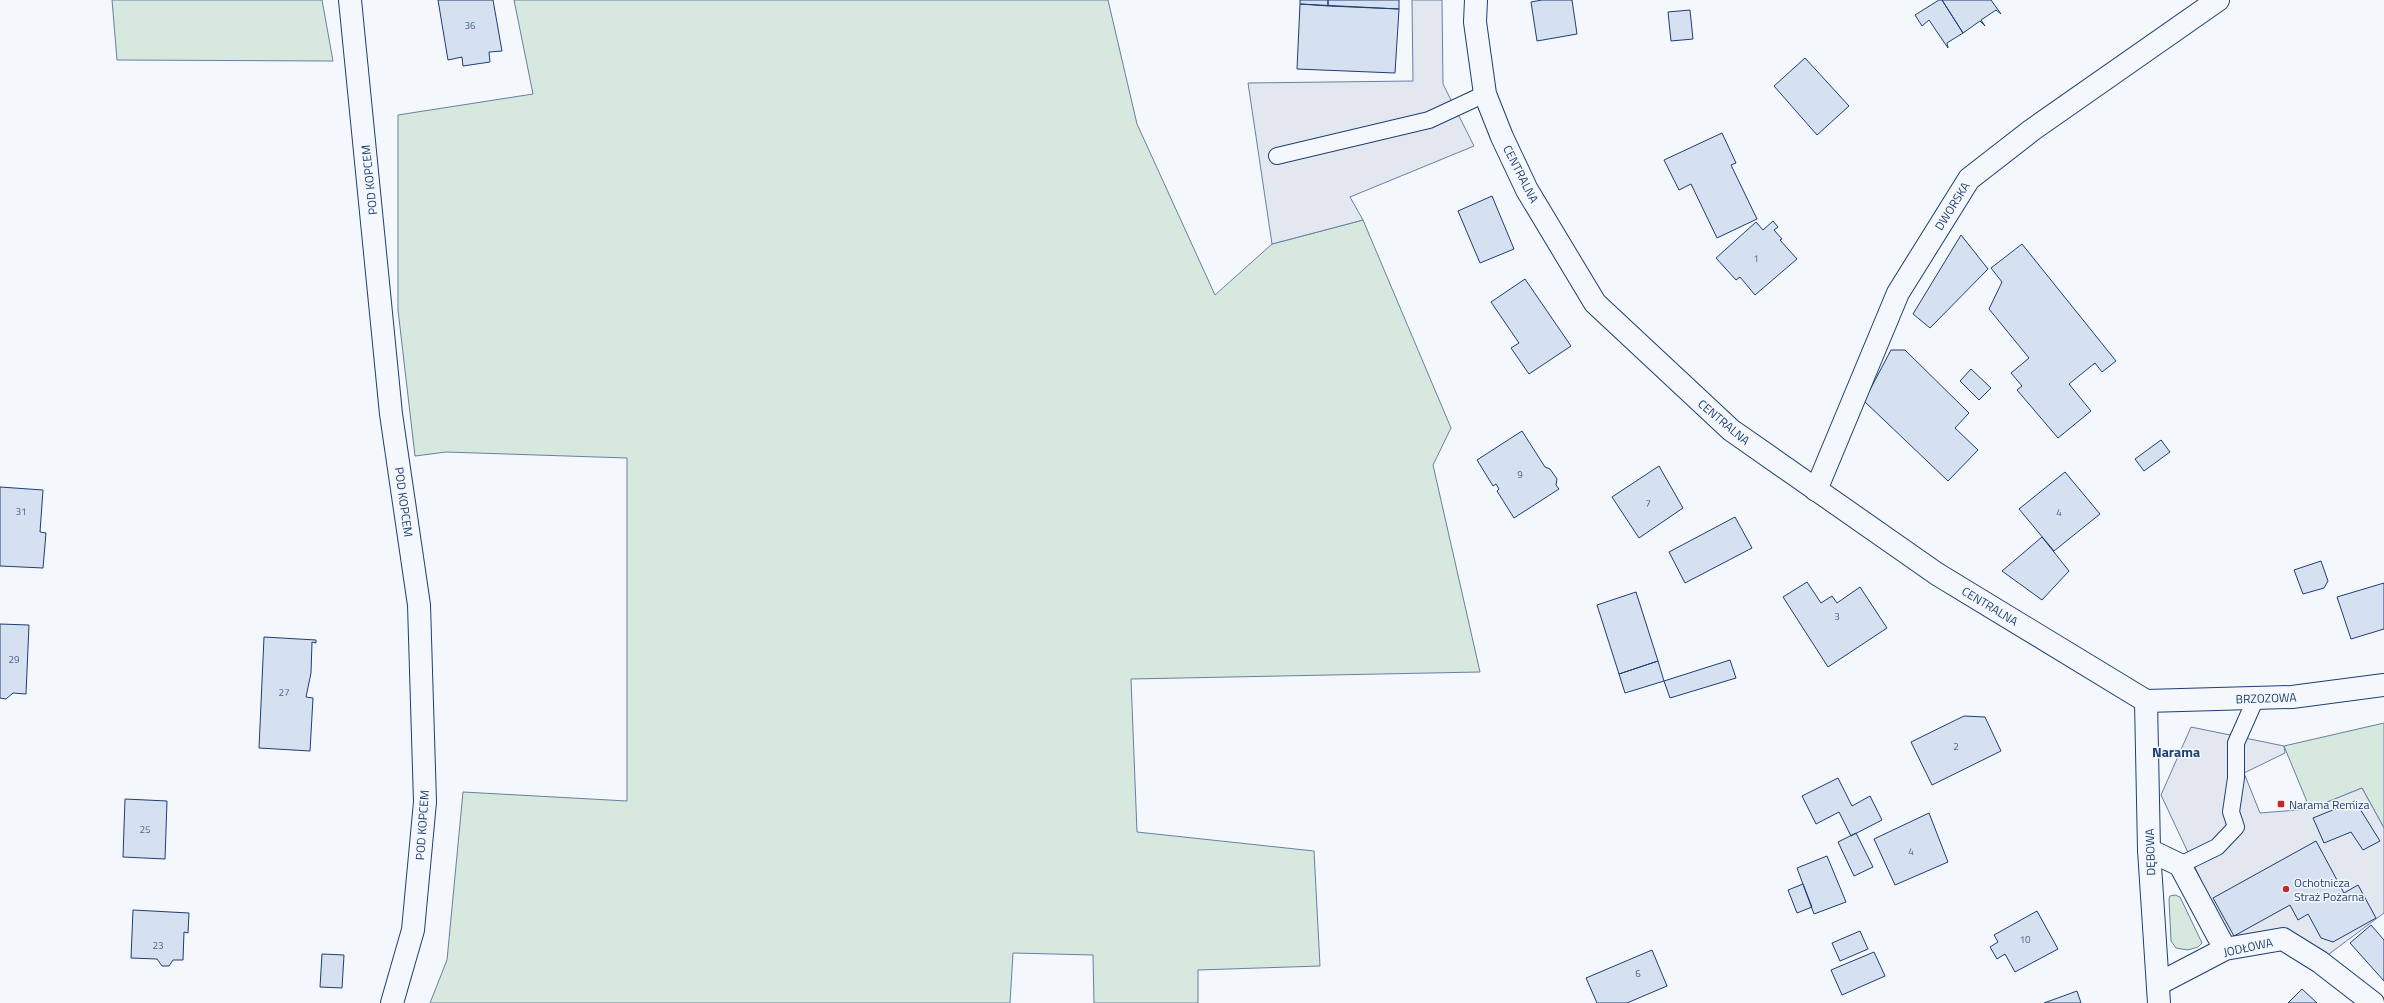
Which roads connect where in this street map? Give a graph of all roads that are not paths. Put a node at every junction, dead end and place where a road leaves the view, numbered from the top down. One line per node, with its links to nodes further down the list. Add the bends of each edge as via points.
1 (350, 0): 14 (street, POD KOPCEM, via 391,414 419,605 425,802 413,930)
2 (1476, 0): 4 (street, CENTRALNA, via 1475,22)
3 (2218, 0): 6 (street, DWORSKA, via 2032,130 1969,178 1898,293)
4 (1485, 94): 5 (lane, via 1430,120); 6 (street, CENTRALNA, via 1527,190 1595,303 1731,430)
5 (1278, 156)
6 (1816, 490): 9 (street, CENTRALNA, via 1937,574)
7 (2384, 685): 8 (street, BRZOZOWA, via 2292,697)
8 (2256, 698): 9 (street, BRZOZOWA); 11 (lane, via 2236,743 2236,778 2231,812 2236,827 2216,847)
9 (2146, 701): 10 (street, DĘBOWA)
10 (2149, 850): 11 (street); 13 (street, DĘBOWA)
11 (2180, 865): 12 (street)
12 (2225, 949): 13 (street, JODŁOWA); 15 (street, JODŁOWA, via 2283,939 2320,962)
13 (2159, 993)
14 (392, 1003)
15 (2373, 1003)

